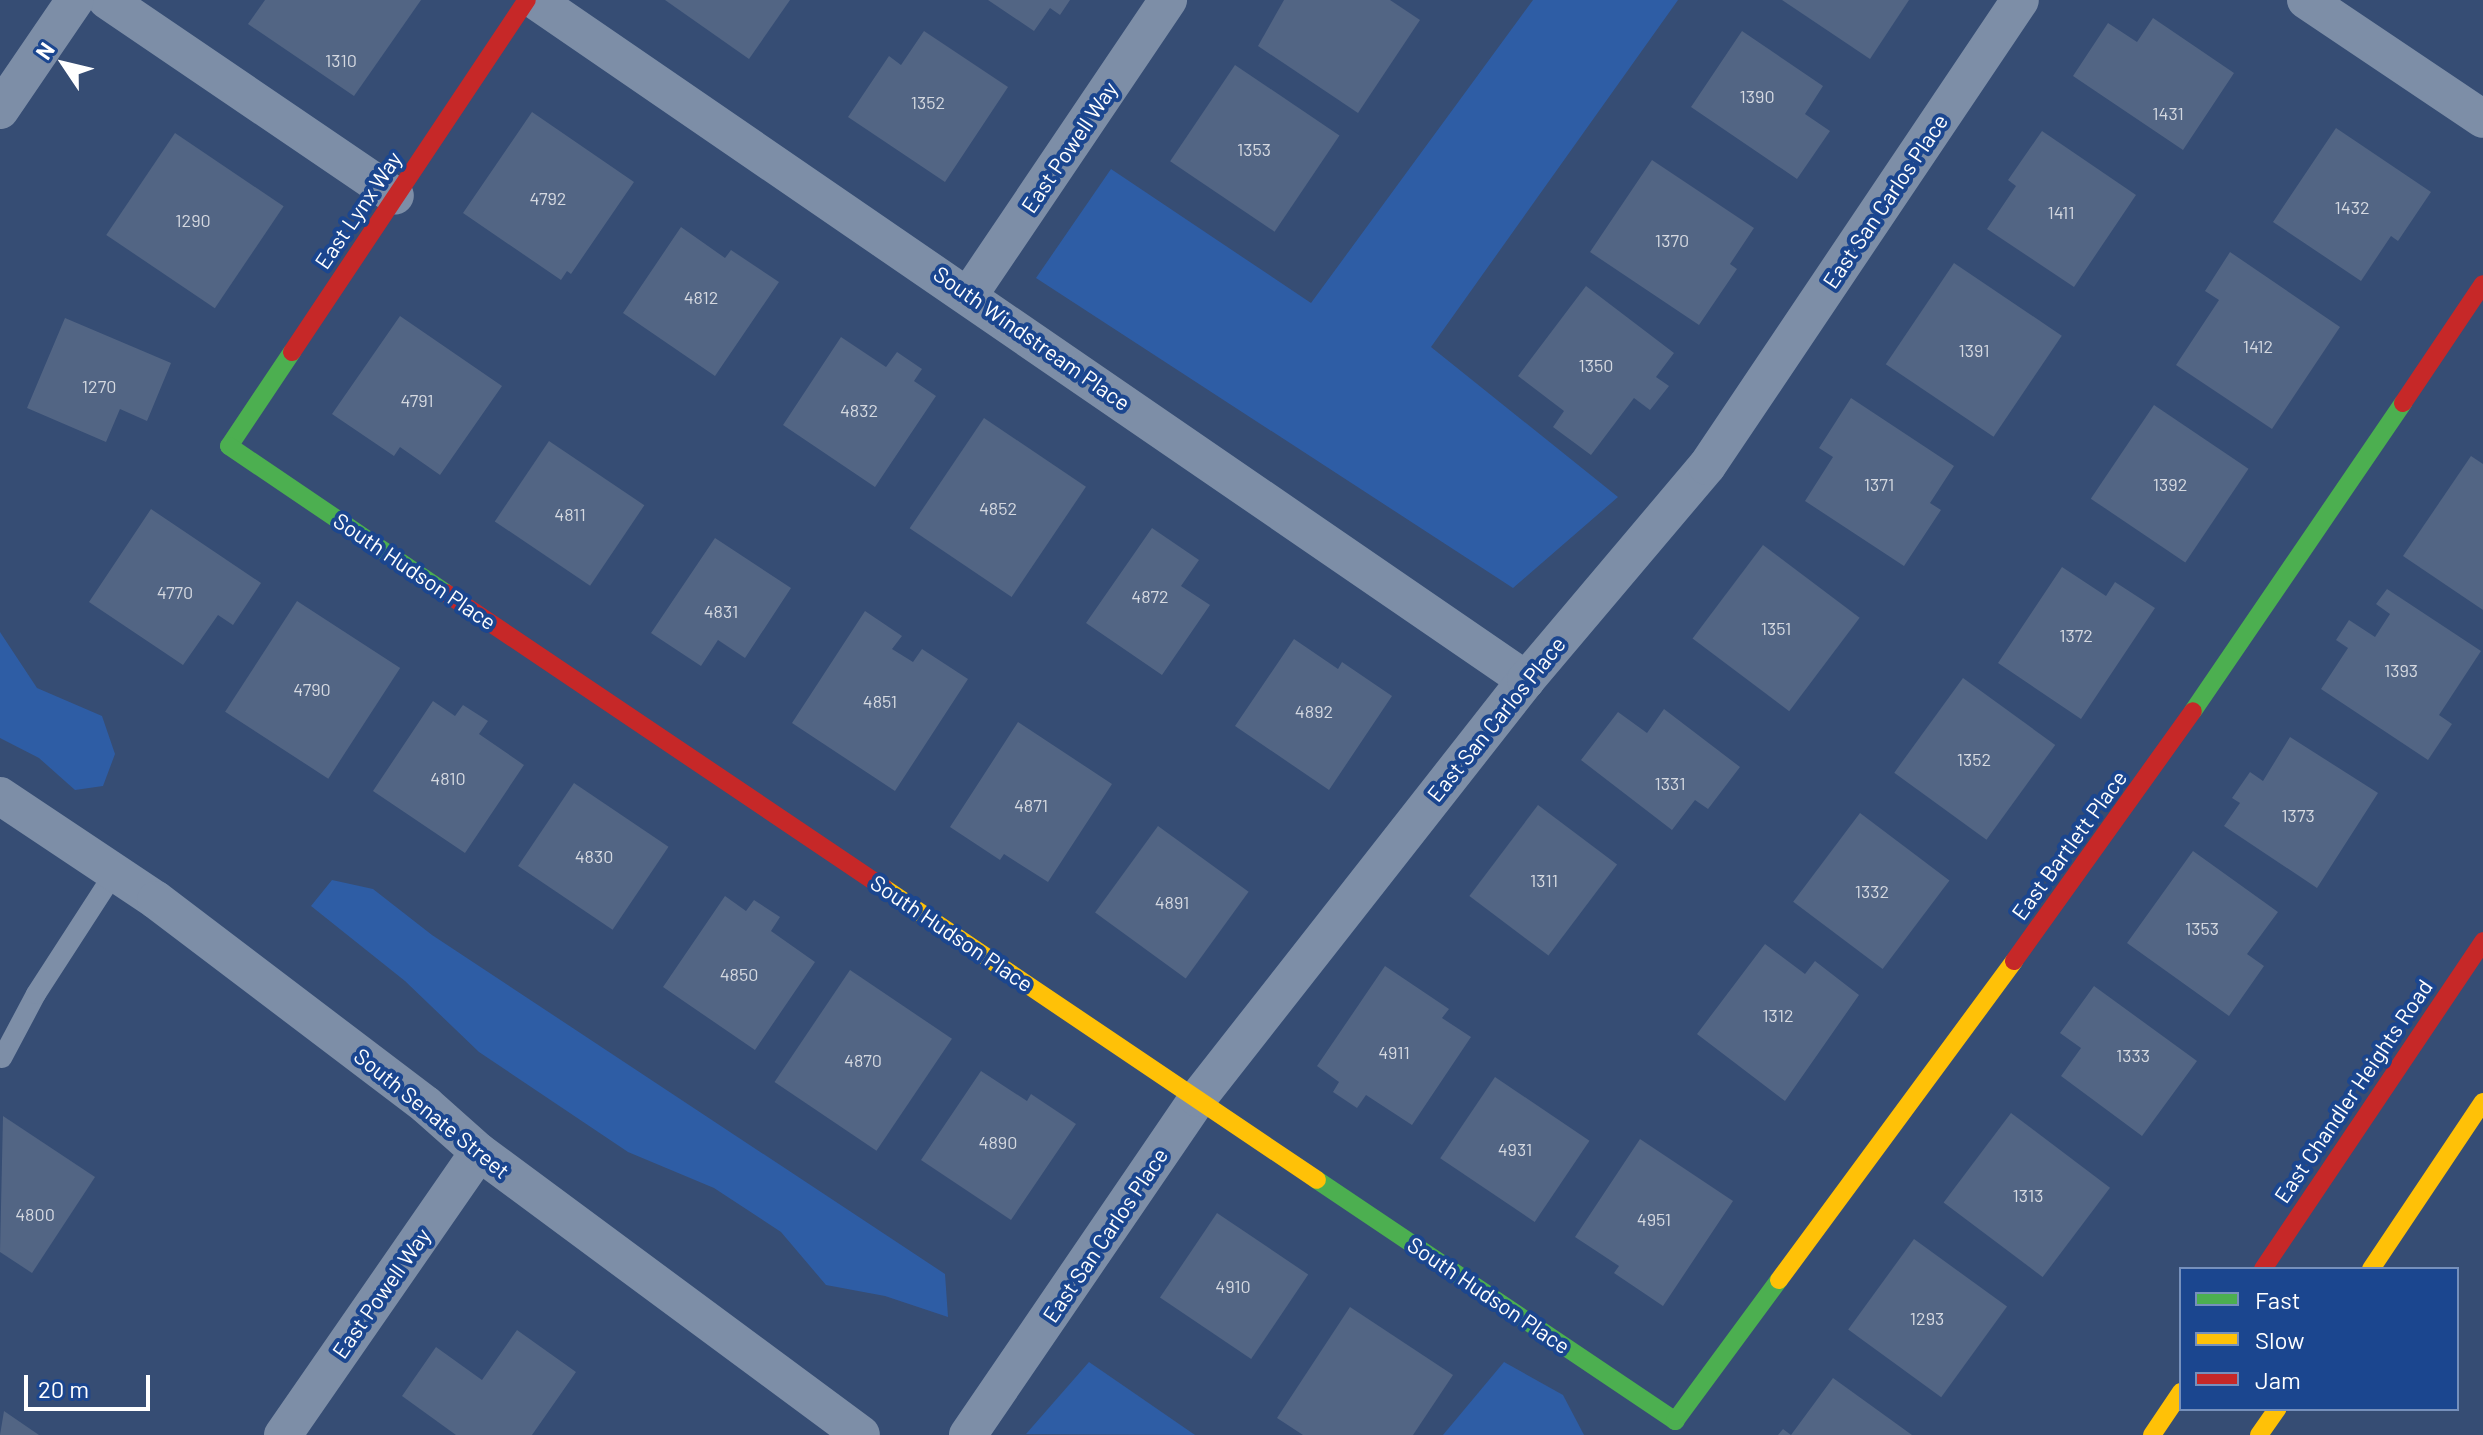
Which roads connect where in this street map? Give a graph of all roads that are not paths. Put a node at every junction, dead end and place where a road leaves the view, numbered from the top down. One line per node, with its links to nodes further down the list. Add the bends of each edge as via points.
1 (75, 0): 8 (street)
2 (107, 0): 10 (street)
3 (527, 0): 10 (street, East Lynx Way)
4 (535, 0): 12 (street, South Windstream Place)
5 (1168, 0): 12 (street, East Powell Way)
6 (2020, 0): 14 (street, East San Carlos Place, via 1707,466)
7 (2306, 0): 9 (street)
8 (0, 110)
9 (2483, 119)
10 (395, 196): 13 (street, East Lynx Way)
11 (2483, 284): 26 (street, East Bartlett Place, via 2142,787)
12 (969, 295): 14 (street, South Windstream Place)
13 (229, 446): 19 (street, South Hudson Place)
14 (1526, 680): 19 (street, East San Carlos Place)
15 (0, 796): 16 (street, South Senate Street)
16 (115, 872): 18 (lane, via 36,994); 21 (street, South Senate Street, via 426,1105)
17 (2483, 941): 22 (street, East Chandler Heights Road)
18 (2, 1058)
19 (1198, 1098): 26 (street, South Hudson Place); 29 (street, East San Carlos Place)
20 (2483, 1102): 23 (street)
21 (479, 1152): 27 (street, East Powell Way); 28 (street, South Senate Street)
22 (2264, 1267)
23 (2372, 1267)
24 (2179, 1395): 30 (street)
25 (2276, 1411): 31 (street)
26 (1675, 1421)
27 (283, 1435)
28 (861, 1435)
29 (968, 1435)
30 (2152, 1435)
31 (2259, 1435)

